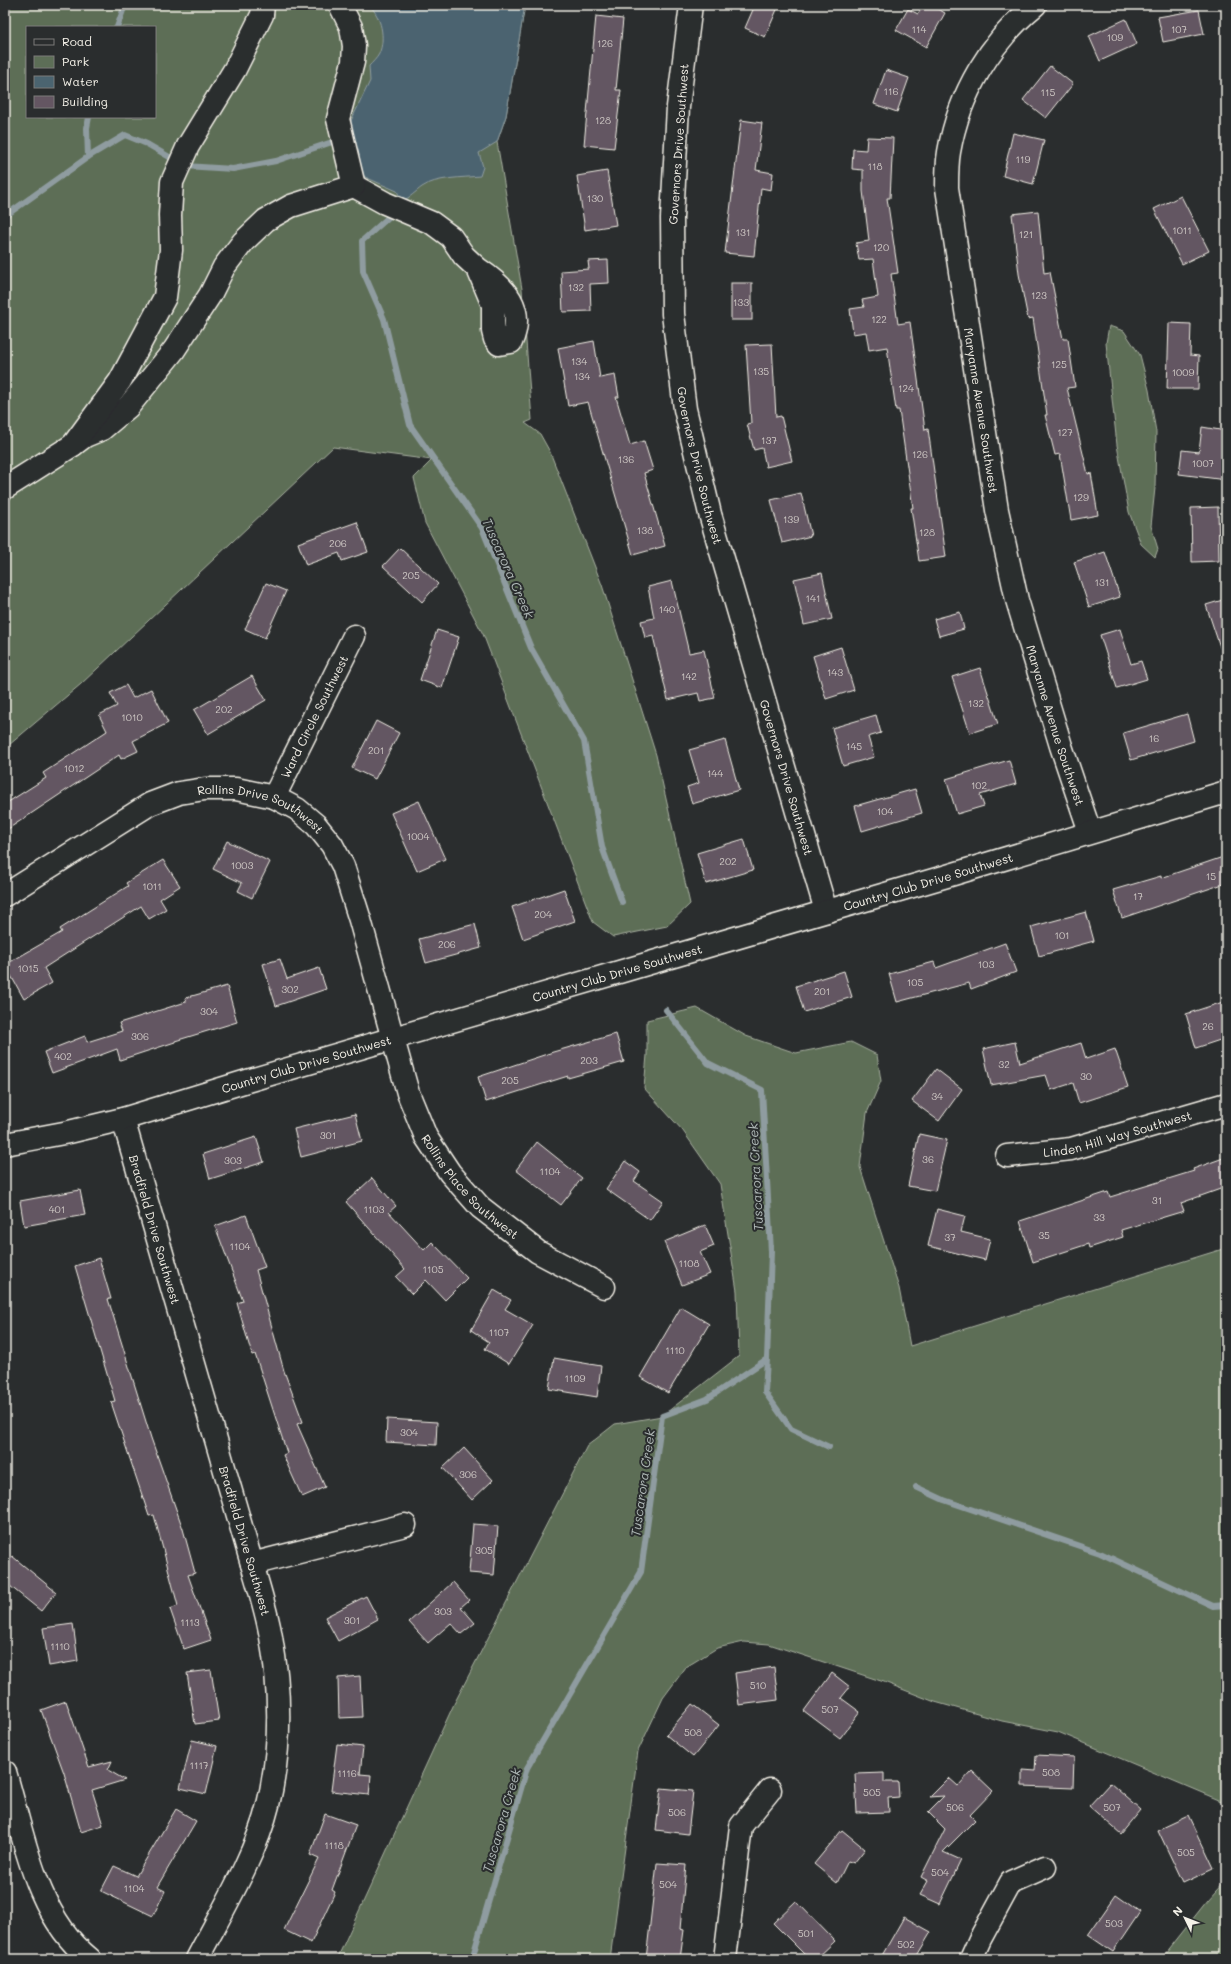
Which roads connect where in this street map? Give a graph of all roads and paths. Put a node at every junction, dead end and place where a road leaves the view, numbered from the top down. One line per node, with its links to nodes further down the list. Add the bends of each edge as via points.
1 (263, 5): 7 (street, via 262,15 235,69 188,146 172,182 171,250 165,297 120,380)
2 (340, 5): 5 (street, via 351,27 354,46 353,62 338,119)
3 (691, 5): 14 (street, Governors Drive Southwest, via 678,107 672,218 674,314 685,408 710,514)
4 (1036, 5): 12 (street, Maryanne Avenue Southwest, via 1007,30 986,56 970,87 957,118 948,153 947,188 997,510 1017,600)
5 (351, 177): 6 (street, via 385,203 432,223 450,236 464,256); 7 (street, via 266,220 243,242 224,267 210,295 174,350 128,407 102,429 84,436)
6 (478, 269)
7 (73, 445): 8 (street)
8 (5, 488)
9 (354, 636): 11 (street, Ward Circle Southwest)
10 (1226, 792): 12 (street, Country Club Drive Southwest)
11 (274, 797): 13 (street, Rollins Drive Southwest, via 236,790 205,789 179,793 150,804); 15 (street, Rollins Drive Southwest, via 297,809 316,825 332,845 343,866)
12 (1090, 832): 14 (street, Country Club Drive Southwest)
13 (5, 895)
14 (826, 912): 15 (street, Country Club Drive Southwest)
15 (392, 1039): 17 (street, Country Club Drive Southwest); 20 (street, Rollins Place Southwest, via 408,1093 426,1137 450,1173 480,1207 509,1231 538,1252)
16 (1226, 1104): 19 (street, Linden Hill Way Southwest, via 1071,1149)
17 (123, 1119): 18 (street, Country Club Drive Southwest); 22 (street, Bradfield Drive Southwest)
18 (5, 1144)
19 (1007, 1156)
20 (604, 1287)
21 (405, 1525): 22 (street)
22 (252, 1564): 27 (street, Bradfield Drive Southwest, via 271,1636 278,1685 278,1741 268,1806 245,1865)
23 (5, 1772): 26 (street, via 40,1890 65,1936)
24 (770, 1790): 28 (street, via 741,1826)
25 (1045, 1867): 29 (street, via 1011,1882)
26 (90, 1959)
27 (197, 1959)
28 (726, 1959)
29 (971, 1959)

